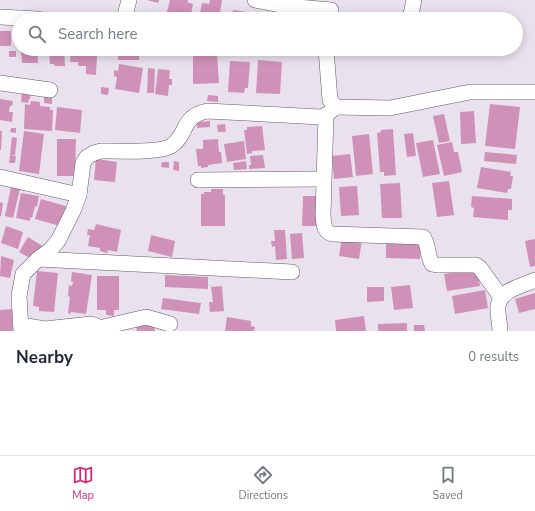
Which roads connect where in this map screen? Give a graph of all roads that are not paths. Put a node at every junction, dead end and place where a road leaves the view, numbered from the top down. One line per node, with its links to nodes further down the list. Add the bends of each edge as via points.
1 (128, 0): 5 (street)
2 (255, 0): 4 (street)
3 (414, 0): 6 (street)
4 (332, 10)
5 (125, 12)
6 (411, 12)
7 (0, 17): 8 (street)
8 (12, 18)
9 (327, 56): 13 (street)
10 (0, 83): 11 (street)
11 (50, 90)
12 (535, 92): 13 (street, via 470,92 390,108)
13 (331, 111): 15 (street); 17 (street, via 321,118 208,111 199,113 192,117 171,146 161,150 101,151 87,156 83,163)
14 (0, 177): 17 (street)
15 (324, 179): 16 (street); 21 (street, via 323,214 327,232 423,238 432,264 476,265)
16 (198, 180)
17 (79, 195): 18 (street, via 58,241)
18 (38, 259): 19 (street); 23 (street, via 23,274 21,281)
19 (292, 272)
20 (535, 280): 21 (street)
21 (501, 297): 25 (street, via 498,306)
22 (170, 324): 24 (street, via 146,317)
23 (21, 328): 24 (street, via 45,329 91,324)
24 (100, 329)
25 (500, 331)

